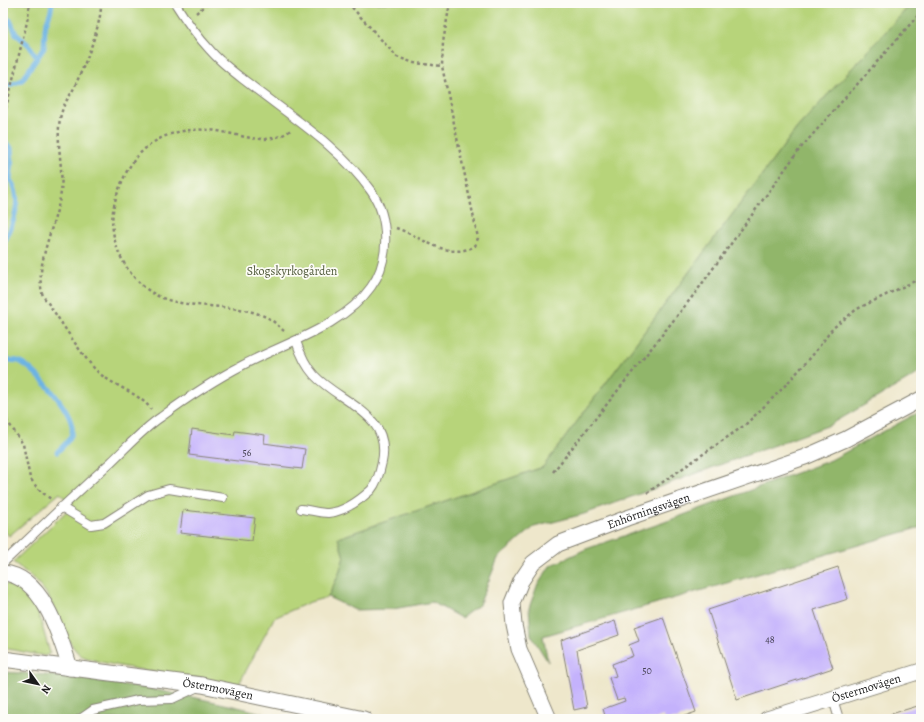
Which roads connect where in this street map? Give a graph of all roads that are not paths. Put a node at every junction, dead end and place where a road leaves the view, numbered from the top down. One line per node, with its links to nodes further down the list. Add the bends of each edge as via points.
1 (175, 3): 2 (lane, via 210,50 229,68 322,140 373,193 384,224 384,254 380,272 372,286 346,312)
2 (296, 341): 5 (lane, via 244,365 197,392 158,419); 6 (lane, via 303,360 314,375 373,421 381,436 384,454 380,473 372,489 360,500 329,513)
3 (921, 399): 16 (street, Enhörningsvägen, via 846,439 805,457 558,544 533,563 521,581 512,603 514,625 519,649)
4 (223, 498): 5 (lane, via 169,489 148,495 104,523 91,524)
5 (61, 507): 7 (lane)
6 (301, 509)
7 (3, 562)
8 (3, 573): 10 (street, via 24,580 36,592 49,611)
9 (3, 658): 10 (street, Östermovägen)
10 (70, 668): 12 (street, Östermovägen)
11 (921, 671): 13 (street, Östermovägen)
12 (202, 685): 14 (lane, via 172,699 138,700 93,710); 15 (street, Östermovägen)
13 (833, 699): 17 (street, Östermovägen); 18 (lane)
14 (80, 719)
15 (364, 719)
16 (549, 719)
17 (766, 719)
18 (839, 719)

